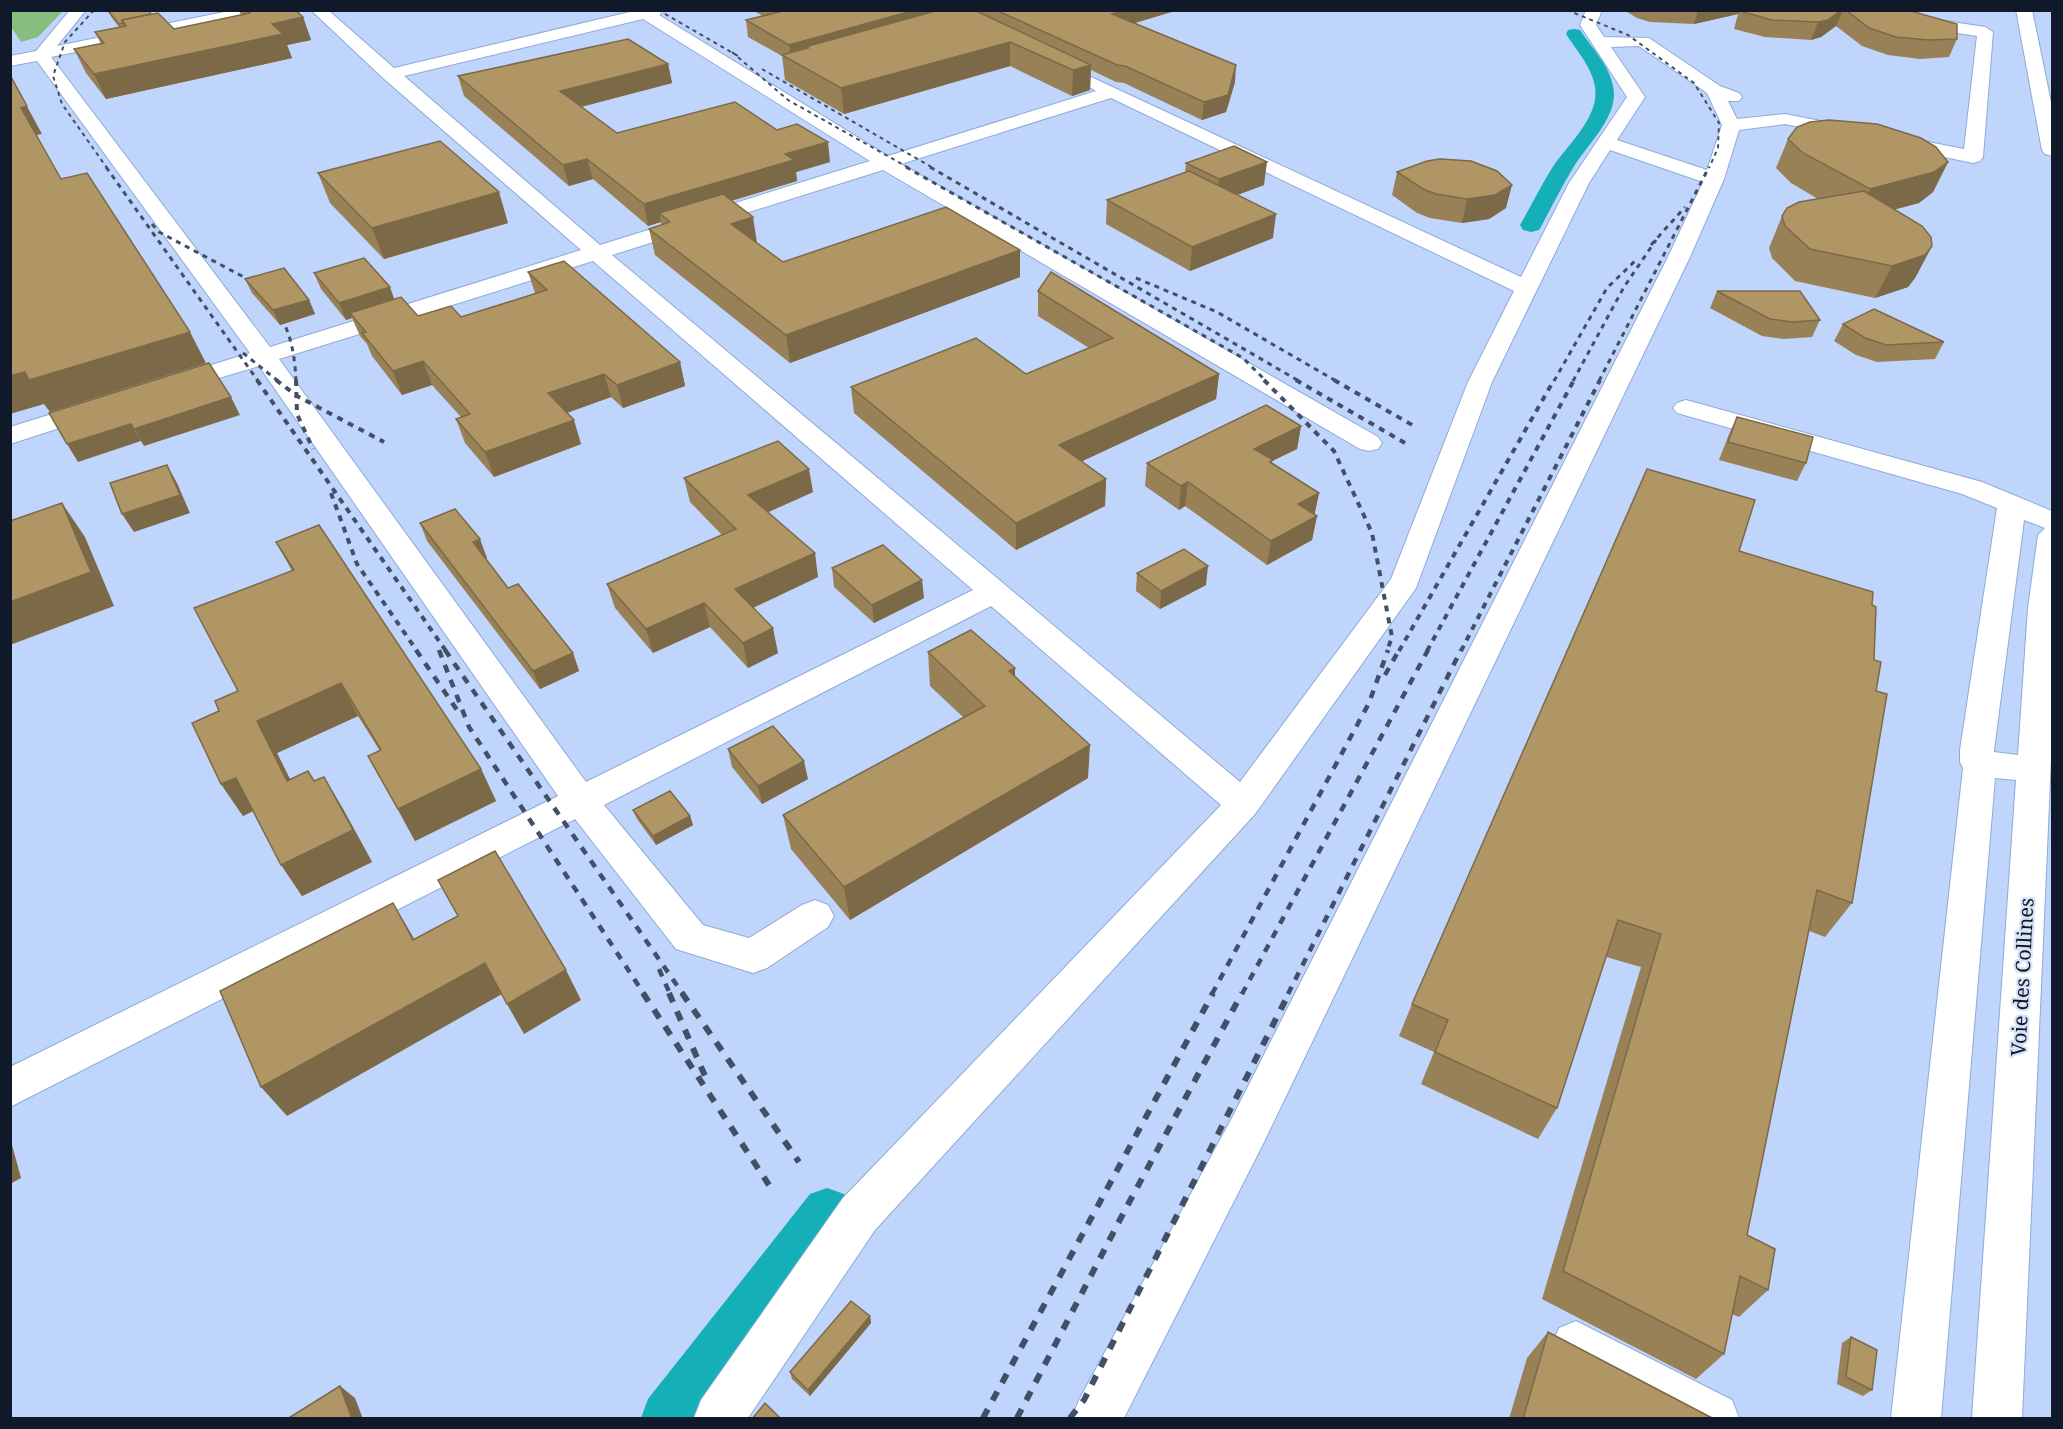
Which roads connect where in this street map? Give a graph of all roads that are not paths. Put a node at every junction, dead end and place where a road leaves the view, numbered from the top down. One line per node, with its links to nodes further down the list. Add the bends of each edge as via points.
1 (80, 10): 10 (street)
2 (259, 10): 10 (street)
3 (318, 10): 12 (street)
4 (1839, 10): 7 (street)
5 (2024, 10): 20 (street)
6 (653, 12): 12 (street); 14 (street)
7 (1905, 15): 18 (street, via 1985,32 1973,157)
8 (1597, 26): 15 (street, via 1643,41); 19 (street, via 1636,97)
9 (10, 41): 10 (street)
10 (26, 58): 25 (street)
11 (1070, 72): 16 (street)
12 (389, 74): 23 (street)
13 (772, 74): 14 (street)
14 (750, 80): 21 (street)
15 (1714, 90): 17 (street); 17 (street)
16 (1112, 92): 21 (street); 24 (street)
17 (1744, 111): 18 (street); 18 (street); 22 (street)
18 (1785, 118)
19 (1606, 142): 22 (street); 24 (street, via 1579,183)
20 (2052, 150)
21 (886, 163): 23 (street); 30 (street)
22 (1714, 179): 45 (street, via 1631,356 1248,1130)
23 (595, 251): 25 (street); 34 (street)
24 (1526, 288): 40 (street, via 1480,382 1405,581)
25 (264, 355): 26 (street); 39 (street)
26 (155, 390)
27 (122, 401): 29 (street)
28 (1686, 408): 31 (street, via 1972,488)
29 (10, 436)
30 (1369, 443)
31 (2012, 504): 32 (street); 35 (street)
32 (2052, 521)
33 (2052, 535): 36 (street, Voie des Collines)
34 (994, 592): 39 (street); 40 (street)
35 (1993, 646): 36 (street); 37 (street, via 1977,750)
36 (2040, 662): 38 (street, Voie des Collines)
37 (1980, 768): 38 (street, via 1989,764); 47 (street)
38 (2034, 770): 48 (street, Voie des Collines)
39 (580, 800): 41 (street, via 690,938 753,956); 42 (street)
40 (1244, 804): 44 (street, via 859,1214)
41 (815, 916)
42 (10, 1088)
43 (1576, 1345): 46 (street)
44 (719, 1419)
45 (1097, 1419)
46 (1714, 1419)
47 (1917, 1419)
48 (1997, 1419)

